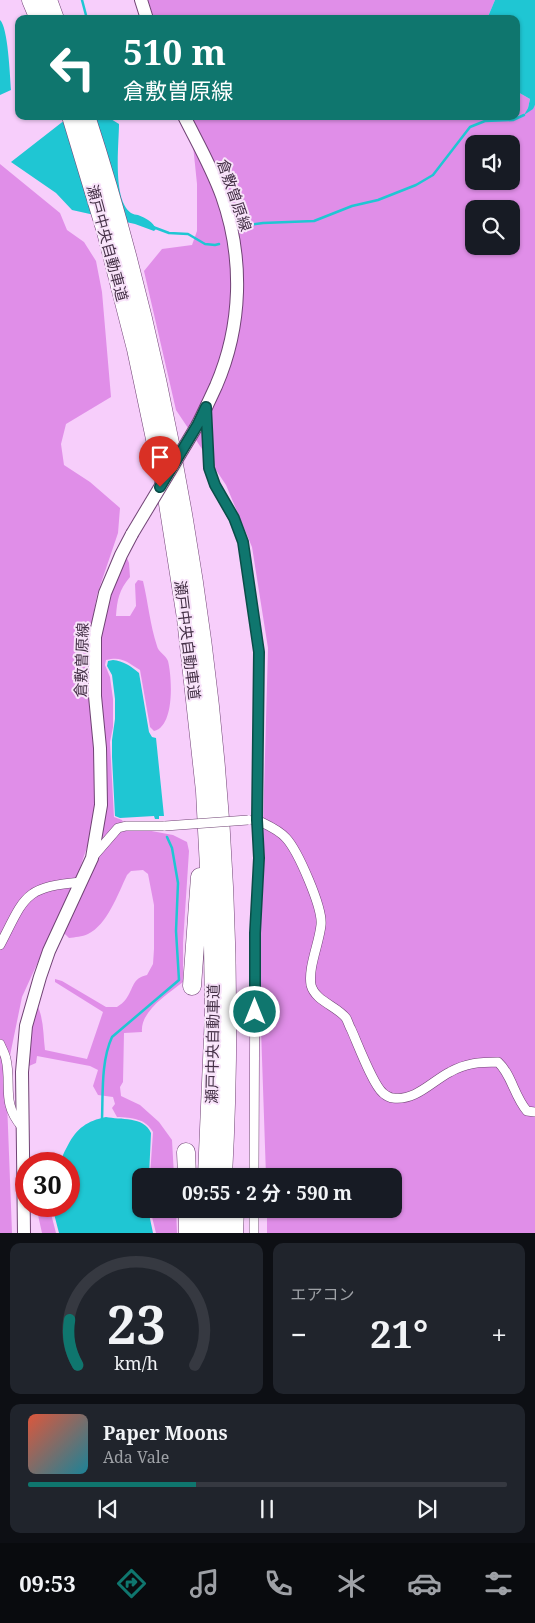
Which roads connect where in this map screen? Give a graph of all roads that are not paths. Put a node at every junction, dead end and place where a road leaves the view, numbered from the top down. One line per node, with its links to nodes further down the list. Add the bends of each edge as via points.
1 (32, 0): 4 (highway)
2 (48, 0): 5 (highway)
3 (141, 0): 6 (street)
4 (38, 15)
5 (54, 15)
6 (146, 15)
7 (73, 120): 10 (highway, 瀬戸中央自動車道)
8 (87, 120): 10 (highway, 瀬戸中央自動車道)
9 (186, 120): 11 (street, 倉敷曽原線, via 221,195 237,256 237,304 232,330 225,360)
10 (114, 234): 12 (highway, 瀬戸中央自動車道, via 166,491 186,618); 18 (highway, 瀬戸中央自動車道, via 154,368 174,463 204,646 221,836)
11 (206, 407): 13 (street, via 209,468 243,542 257,629); 14 (street, 倉敷曽原線, bridge, via 132,534 105,593 96,637 95,696 101,805)
12 (205, 791): 17 (highway); 24 (highway, 瀬戸中央自動車道, via 214,1014)
13 (253, 820): 14 (street, bridge, via 126,826 118,828); 20 (street, via 276,829 287,838 301,864 319,907 321,924 311,976 314,994 346,1018 382,1093 392,1098 407,1098 463,1066 498,1062 505,1068 520,1103 527,1111); 27 (street, via 259,858 255,933)
14 (92, 858): 15 (street, 倉敷曽原線)
15 (81, 882): 16 (street, via 56,884 30,895 24,900); 21 (street, 倉敷曽原線, via 49,951 26,1026)
16 (0, 945)
17 (192, 986)
18 (228, 1011): 25 (highway, 瀬戸中央自動車道); 26 (highway)
19 (0, 1044): 21 (street, via 6,1060 10,1107)
20 (535, 1112)
21 (22, 1127): 33 (street, 倉敷曽原線)
22 (186, 1152): 23 (highway)
23 (187, 1168)
24 (207, 1168)
25 (223, 1168)
26 (235, 1168)
27 (254, 1168)
28 (188, 1218): 34 (highway)
29 (204, 1218): 35 (highway)
30 (220, 1218): 36 (highway)
31 (235, 1218): 37 (highway)
32 (254, 1218): 38 (street)
33 (24, 1233)
34 (188, 1233)
35 (202, 1233)
36 (219, 1233)
37 (234, 1233)
38 (254, 1233)

